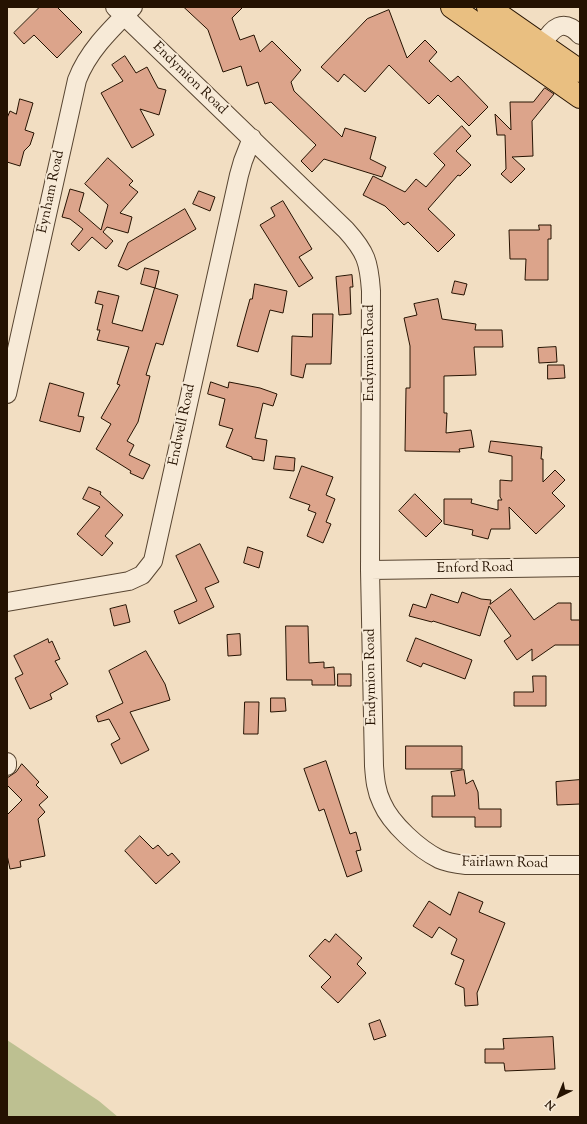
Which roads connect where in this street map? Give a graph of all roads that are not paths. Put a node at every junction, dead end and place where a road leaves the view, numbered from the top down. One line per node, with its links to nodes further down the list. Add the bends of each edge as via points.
1 (452, 7): 7 (main road)
2 (488, 7): 5 (main road)
3 (124, 10): 8 (street, Endymion Road); 9 (street, Eynham Road, via 86,61 77,80)
4 (580, 35): 5 (street, via 561,25 556,27)
5 (542, 45): 6 (main road)
6 (580, 71)
7 (580, 97)
8 (252, 138): 11 (street, Endymion Road, via 346,230 363,251 368,264 371,291); 12 (street, Endwell Road, via 239,175 152,560 142,574 129,581)
9 (7, 394)
10 (580, 568): 11 (street, Enford Road)
11 (370, 570): 15 (street, Endymion Road, via 374,766)
12 (7, 602)
13 (7, 762): 14 (street)
14 (7, 766)
15 (382, 804): 16 (street, Fairlawn Road, via 416,843 440,860 466,865)
16 (580, 865)

